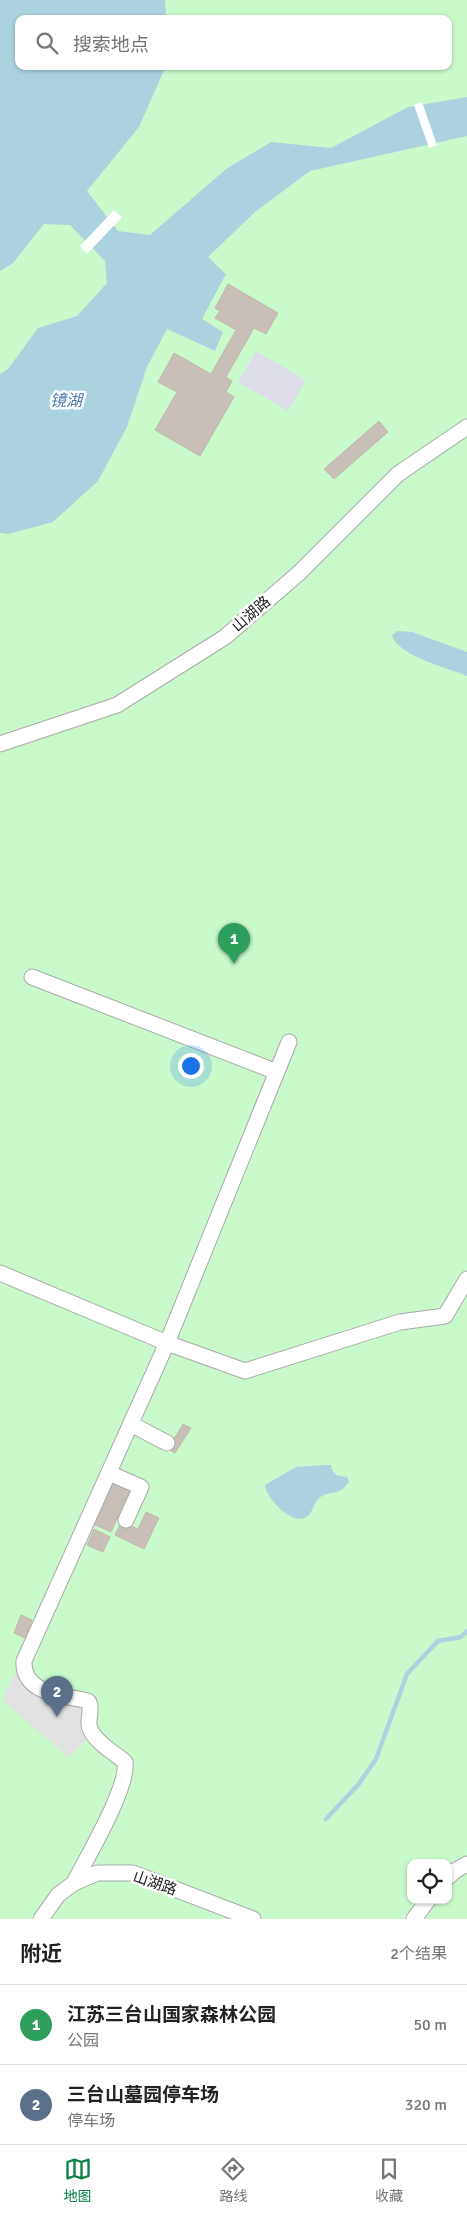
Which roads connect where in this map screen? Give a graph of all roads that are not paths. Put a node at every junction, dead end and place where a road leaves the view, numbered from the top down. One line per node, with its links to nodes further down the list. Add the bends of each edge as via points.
1 (467, 427): 2 (street, 山湖路, via 398,474 299,573 225,636 117,705)
2 (0, 744)
3 (32, 977): 5 (street)
4 (289, 1042): 5 (street)
5 (277, 1072): 8 (street)
6 (0, 1273): 8 (street)
7 (467, 1278): 8 (street, via 445,1316 400,1322 245,1371)
8 (167, 1343): 9 (street)
9 (131, 1424): 10 (street); 11 (street)
10 (166, 1442)
11 (109, 1473): 12 (street, via 141,1487); 15 (street, via 24,1661 26,1676 32,1685 88,1701 91,1731 126,1762 121,1789)
12 (126, 1520)
13 (467, 1864): 14 (street)
14 (452, 1874)
15 (74, 1883): 17 (street, 山湖路, via 58,1895); 18 (street, 山湖路, via 97,1873 133,1873)
16 (425, 1904): 19 (street)
17 (41, 1919)
18 (253, 1919)
19 (414, 1919)

